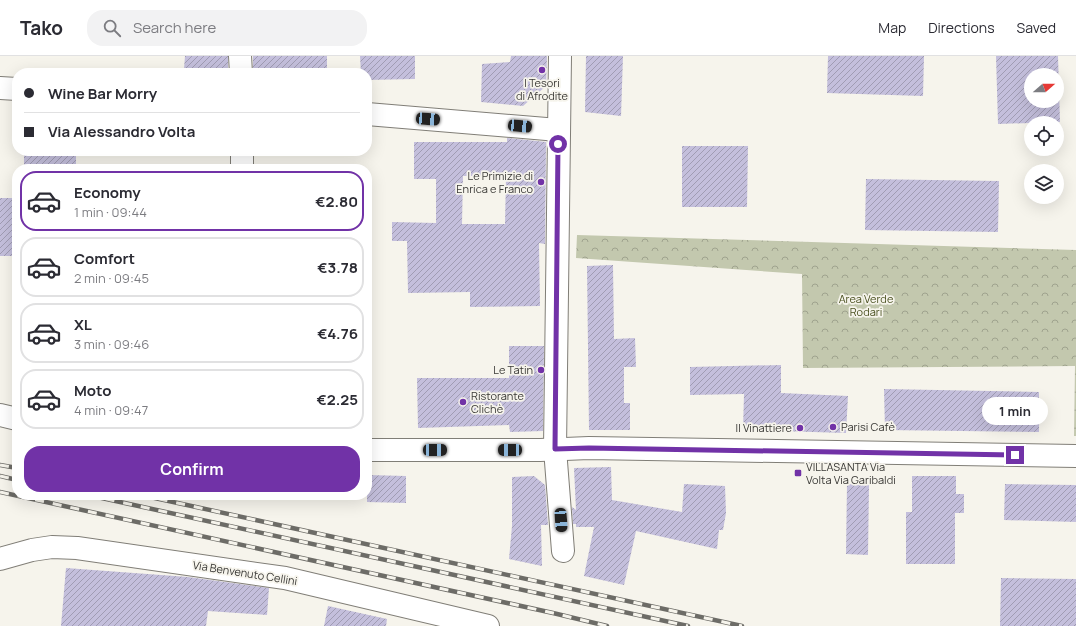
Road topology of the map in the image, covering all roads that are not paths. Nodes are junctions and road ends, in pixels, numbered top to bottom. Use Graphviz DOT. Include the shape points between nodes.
graph roads {
  1 [pos="240,56"];
  2 [pos="560,56"];
  3 [pos="241,68"];
  4 [pos="0,88"];
  5 [pos="12,89"];
  6 [pos="372,114"];
  7 [pos="558,130"];
  8 [pos="0,415"];
  9 [pos="12,418"];
  10 [pos="555,449"];
  11 [pos="372,450"];
  12 [pos="1076,456"];
  13 [pos="563,552"];
  14 [pos="0,559"];
  15 [pos="488,626"];
  1 -- 3 [label="street"];
  2 -- 7 [label="street"];
  4 -- 5 [label="street"];
  6 -- 7 [label="street"];
  7 -- 10 [label="street"];
  8 -- 9 [label="street"];
  10 -- 11 [label="street"];
  10 -- 12 [label="street"];
  10 -- 13 [label="street"];
  14 -- 15 [label="street, Via Benvenuto Cellini" via="45,548 77,548 285,578"];
}
